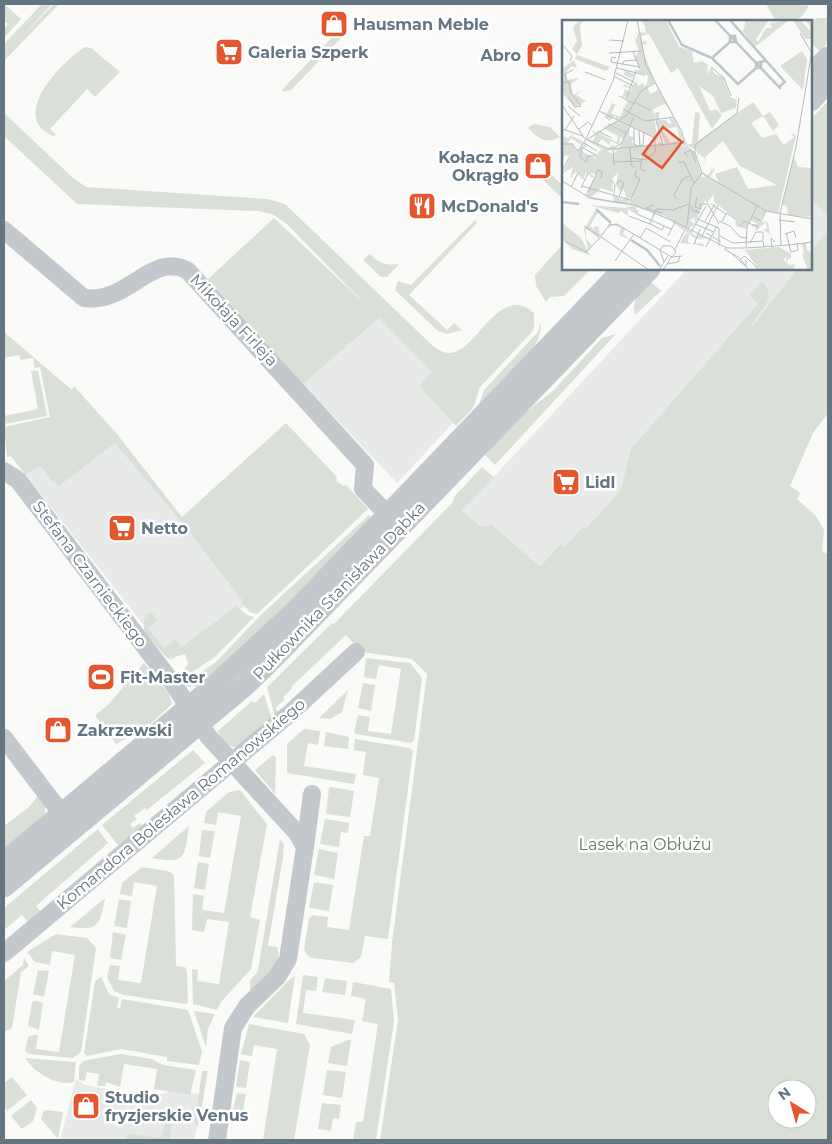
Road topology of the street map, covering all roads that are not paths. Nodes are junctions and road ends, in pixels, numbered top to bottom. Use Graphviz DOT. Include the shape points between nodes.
graph roads {
  1 [pos="828,57"];
  2 [pos="812,73"];
  3 [pos="828,82"];
  4 [pos="812,100"];
  5 [pos="4,230"];
  6 [pos="622,270"];
  7 [pos="649,270"];
  8 [pos="4,471"];
  9 [pos="388,515"];
  10 [pos="356,652"];
  11 [pos="195,715"];
  12 [pos="4,738"];
  13 [pos="231,764"];
  14 [pos="312,794"];
  15 [pos="62,814"];
  16 [pos="304,847"];
  17 [pos="4,862"];
  18 [pos="4,887"];
  19 [pos="4,953"];
  20 [pos="217,1140"];
  1 -- 2 [label="street"];
  3 -- 4 [label="street"];
  5 -- 9 [label="street, Mikołaja Firleja" via="84,298 107,298 162,266 181,267 188,271 365,464 363,489"];
  6 -- 9 [label="street, Pułkownika Stanisława Dąbka"];
  7 -- 11 [label="street, Pułkownika Stanisława Dąbka" via="275,657"];
  8 -- 11 [label="street, Stefana Czarnieckiego" via="18,480"];
  9 -- 11 [label="street, Pułkownika Stanisława Dąbka"];
  10 -- 13 [label="street, Komandora Bolesława Romanowskiego"];
  11 -- 13 [label="street, Stefana Czarnieckiego"];
  11 -- 15 [label="street, Pułkownika Stanisława Dąbka"];
  11 -- 18 [label="street, Pułkownika Stanisława Dąbka"];
  12 -- 15 [label="street"];
  13 -- 16 [label="street, Stefana Czarnieckiego" via="297,833"];
  13 -- 19 [label="street, Komandora Bolesława Romanowskiego"];
  14 -- 16 [label="street"];
  15 -- 17 [label="street, Pułkownika Stanisława Dąbka"];
  16 -- 20 [label="street" via="288,959 277,977 247,1006 233,1028"];
}
